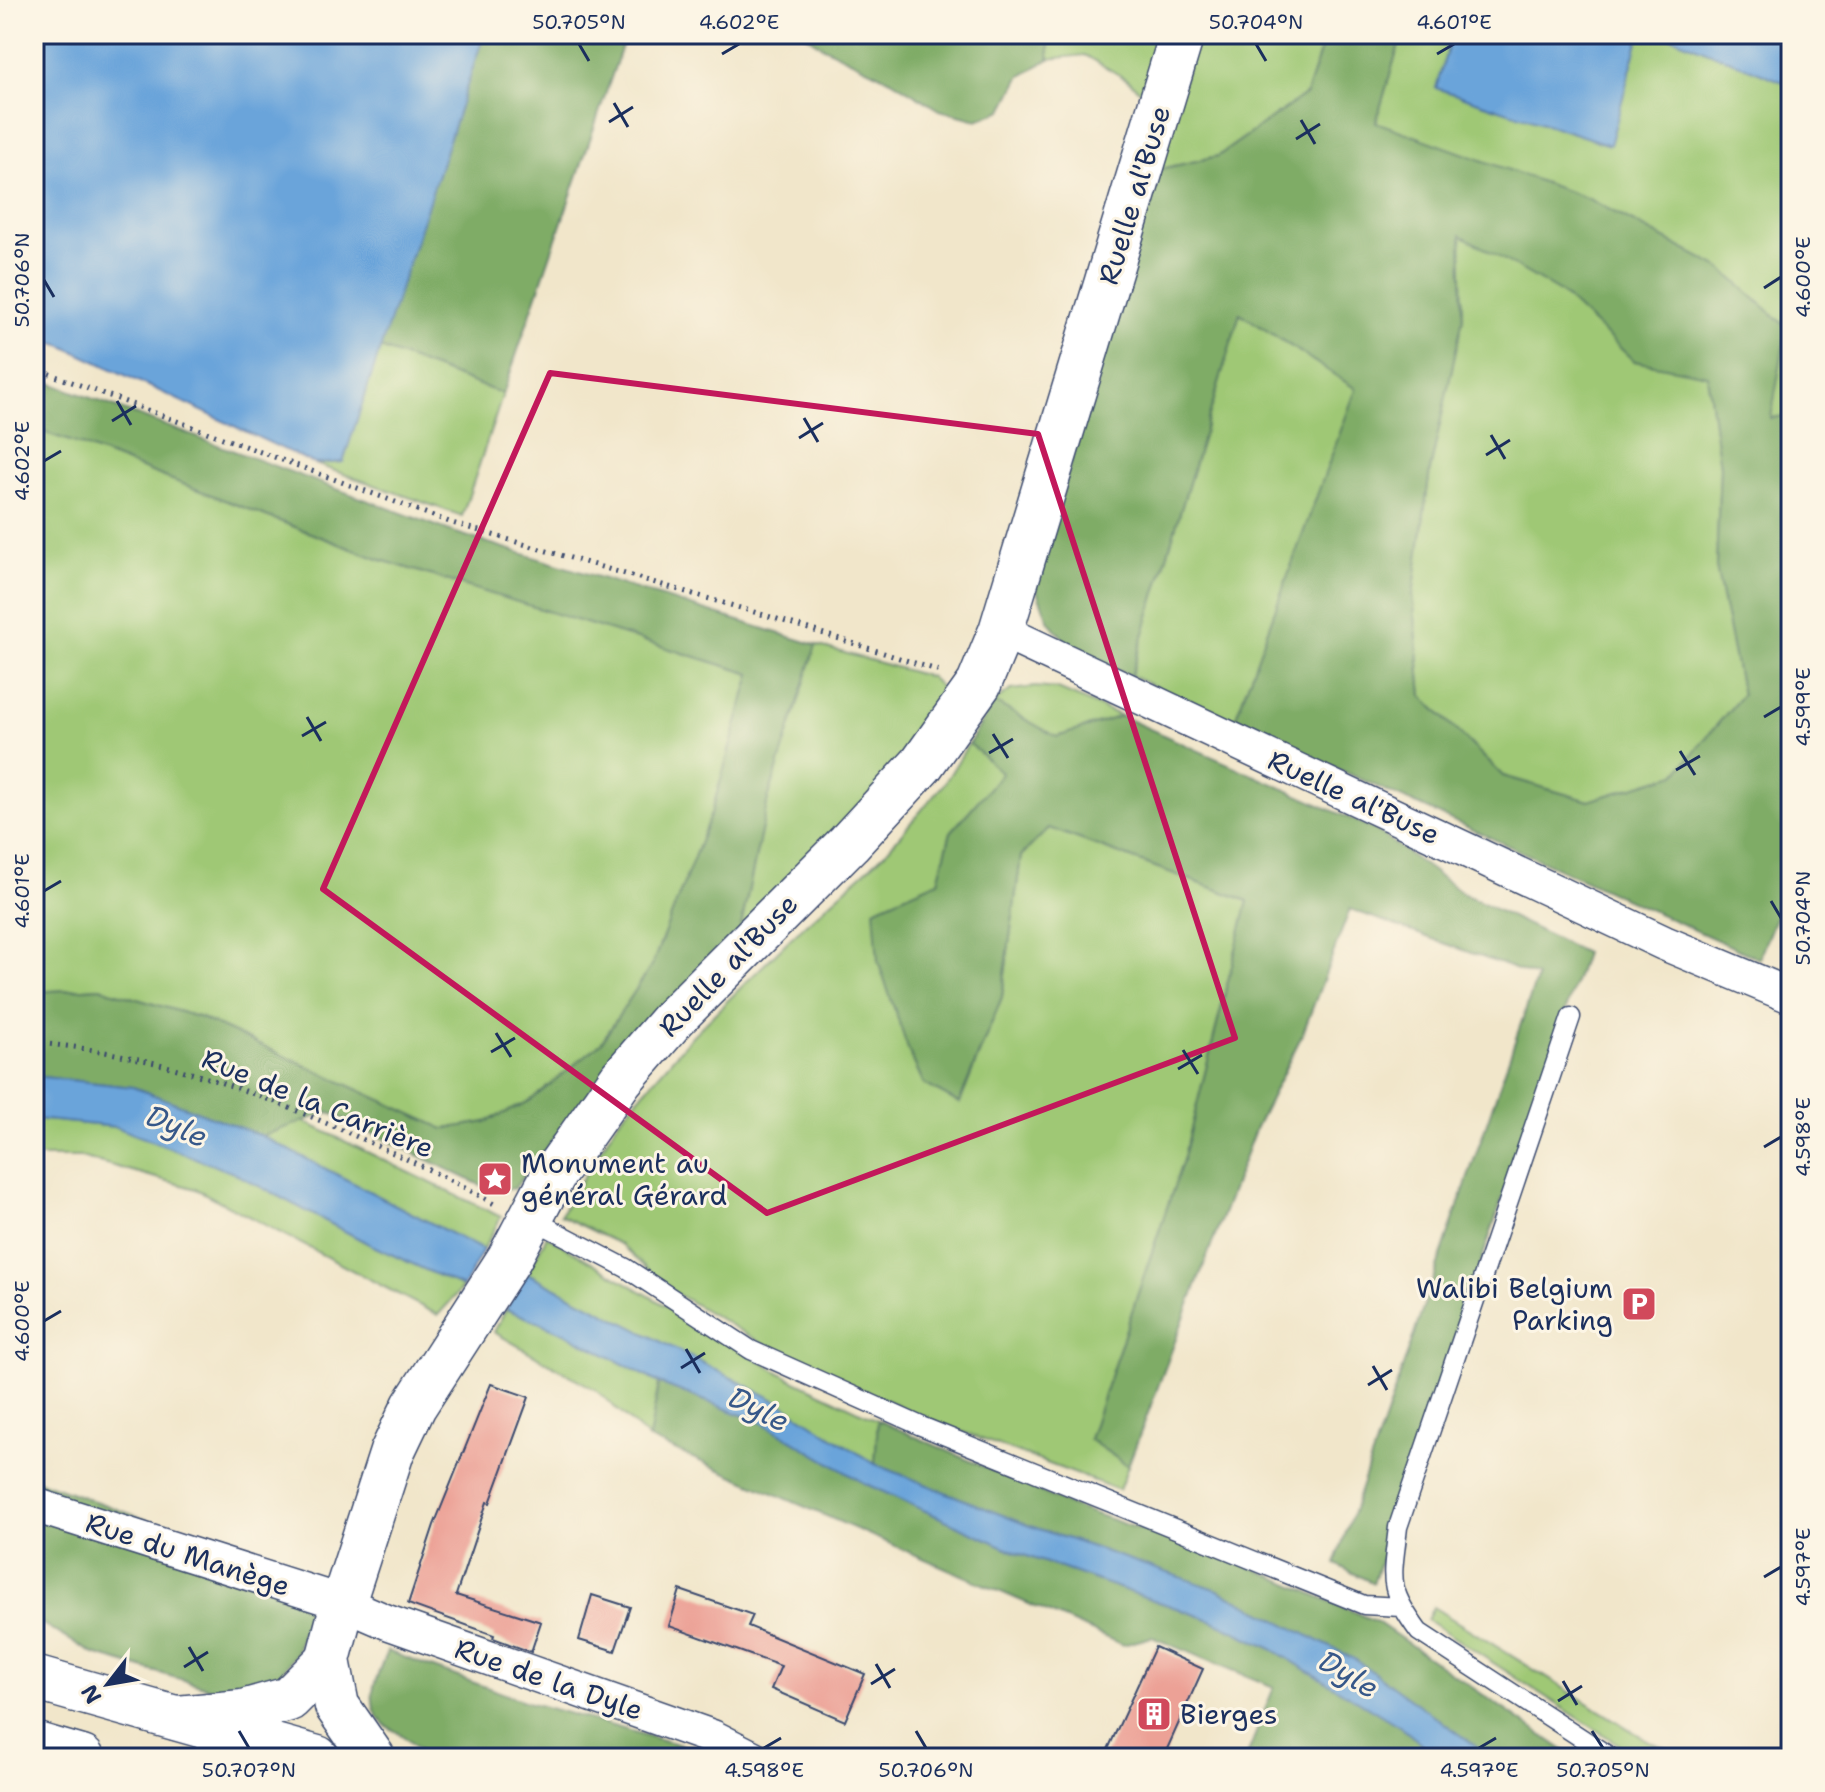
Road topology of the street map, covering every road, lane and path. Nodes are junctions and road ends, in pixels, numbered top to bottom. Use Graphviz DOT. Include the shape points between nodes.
graph roads {
  1 [pos="1182,34"];
  2 [pos="34,368"];
  3 [pos="1001,631"];
  4 [pos="979,684"];
  5 [pos="1791,996"];
  6 [pos="1571,1017"];
  7 [pos="34,1043"];
  8 [pos="530,1218"];
  9 [pos="34,1505"];
  10 [pos="343,1603"];
  11 [pos="1401,1607"];
  12 [pos="328,1660"];
  13 [pos="34,1678"];
  14 [pos="175,1718"];
  15 [pos="34,1744"];
  16 [pos="82,1758"];
  17 [pos="317,1758"];
  18 [pos="373,1758"];
  19 [pos="753,1758"];
  20 [pos="1612,1758"];
  1 -- 3 [label="main road, Ruelle al'Buse"];
  2 -- 4 [label="path" via="452,523"];
  3 -- 4 [label="main road, Ruelle al'Buse"];
  3 -- 5 [label="street, Ruelle al'Buse" via="1664,943"];
  4 -- 8 [label="main road, Ruelle al'Buse" via="922,764 621,1079 585,1126"];
  6 -- 11 [label="lane" via="1398,1527 1391,1581"];
  7 -- 8 [label="path, Rue de la Carrière" via="141,1059 291,1108 446,1177 513,1215"];
  8 -- 10 [label="main road, Ruelle al'Buse" via="414,1406 392,1452"];
  8 -- 11 [label="lane" via="626,1268 751,1350 1364,1605"];
  9 -- 10 [label="street, Rue du Manège"];
  10 -- 12 [label="main road, Ruelle al'Buse"];
  10 -- 19 [label="street, Rue de la Dyle" via="712,1737"];
  11 -- 20 [label="lane" via="1419,1632"];
  12 -- 14 [label="main road" via="289,1699 243,1712"];
  12 -- 18 [label="main road" via="337,1706"];
  13 -- 14 [label="main road"];
  14 -- 17 [label="main road"];
  15 -- 16 [label="main road"];
}
